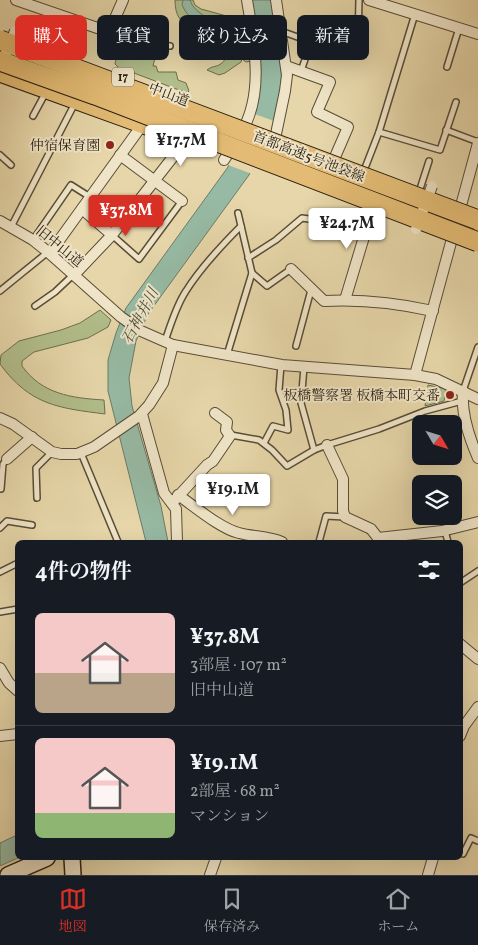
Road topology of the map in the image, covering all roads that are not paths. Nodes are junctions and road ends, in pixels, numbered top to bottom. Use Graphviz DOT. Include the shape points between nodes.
graph roads {
  1 [pos="16,0"];
  2 [pos="123,0"];
  3 [pos="247,0"];
  4 [pos="276,0"];
  5 [pos="359,0"];
  6 [pos="369,0"];
  7 [pos="415,14"];
  8 [pos="116,15"];
  9 [pos="278,15"];
  10 [pos="359,15"];
  11 [pos="97,28"];
  12 [pos="459,28"];
  13 [pos="287,32"];
  14 [pos="5,34"];
  15 [pos="478,34"];
  16 [pos="0,49"];
  17 [pos="0,53"];
  18 [pos="285,60"];
  19 [pos="0,61"];
  20 [pos="286,66"];
  21 [pos="447,67"];
  22 [pos="0,70"];
  23 [pos="300,72"];
  24 [pos="49,90"];
  25 [pos="78,101"];
  26 [pos="456,102"];
  27 [pos="34,116"];
  28 [pos="141,123"];
  29 [pos="246,124"];
  30 [pos="446,130"];
  31 [pos="379,132"];
  32 [pos="275,134"];
  33 [pos="187,139"];
  34 [pos="478,142"];
  35 [pos="0,155"];
  36 [pos="120,155"];
  37 [pos="228,156"];
  38 [pos="335,157"];
  39 [pos="429,161"];
  40 [pos="11,165"];
  41 [pos="366,168"];
  42 [pos="156,180"];
  43 [pos="426,187"];
  44 [pos="90,198"];
  45 [pos="182,201"];
  46 [pos="470,207"];
  47 [pos="82,209"];
  48 [pos="238,213"];
  49 [pos="371,215"];
  50 [pos="478,220"];
  51 [pos="0,221"];
  52 [pos="241,226"];
  53 [pos="11,227"];
  54 [pos="416,230"];
  55 [pos="478,231"];
  56 [pos="112,235"];
  57 [pos="453,237"];
  58 [pos="33,240"];
  59 [pos="478,244"];
  60 [pos="49,252"];
  61 [pos="248,258"];
  62 [pos="291,269"];
  63 [pos="252,273"];
  64 [pos="74,275"];
  65 [pos="311,290"];
  66 [pos="0,291"];
  67 [pos="345,300"];
  68 [pos="35,306"];
  69 [pos="433,311"];
  70 [pos="169,343"];
  71 [pos="296,346"];
  72 [pos="478,347"];
  73 [pos="226,354"];
  74 [pos="282,365"];
  75 [pos="304,366"];
  76 [pos="415,375"];
  77 [pos="462,396"];
  78 [pos="478,399"];
  79 [pos="215,413"];
  80 [pos="140,415"];
  81 [pos="0,418"];
  82 [pos="230,436"];
  83 [pos="32,437"];
  84 [pos="264,444"];
  85 [pos="327,444"];
  86 [pos="314,450"];
  87 [pos="52,452"];
  88 [pos="80,452"];
  89 [pos="478,458"];
  90 [pos="7,459"];
  91 [pos="1,489"];
  92 [pos="8,490"];
  93 [pos="37,498"];
  94 [pos="175,499"];
  95 [pos="345,517"];
  96 [pos="478,522"];
  97 [pos="32,525"];
  98 [pos="0,528"];
  99 [pos="444,531"];
  100 [pos="413,538"];
  101 [pos="117,540"];
  102 [pos="177,540"];
  103 [pos="277,540"];
  104 [pos="320,540"];
  105 [pos="377,540"];
  106 [pos="447,540"];
  107 [pos="15,564"];
  108 [pos="478,571"];
  109 [pos="0,572"];
  110 [pos="463,581"];
  111 [pos="15,610"];
  112 [pos="0,612"];
  113 [pos="463,646"];
  114 [pos="478,659"];
  115 [pos="0,668"];
  116 [pos="15,689"];
  117 [pos="478,707"];
  118 [pos="463,728"];
  119 [pos="15,734"];
  120 [pos="0,736"];
  121 [pos="478,841"];
  122 [pos="463,854"];
  123 [pos="42,860"];
  124 [pos="72,860"];
  125 [pos="215,860"];
  126 [pos="432,860"];
  127 [pos="8,875"];
  128 [pos="73,875"];
  129 [pos="210,875"];
  130 [pos="428,875"];
  1 -- 11 [label="street"];
  2 -- 8 [label="street"];
  3 -- 29 [label="street" via="256,72"];
  4 -- 9 [label="street"];
  5 -- 10 [label="lane"];
  6 -- 7 [label="street"];
  7 -- 12 [label="street"];
  7 -- 31 [label="lane"];
  12 -- 15 [label="street"];
  12 -- 21 [label="lane"];
  13 -- 23 [label="lane" via="311,42"];
  14 -- 22 [label="street, bridge"];
  14 -- 29 [label="highway, 中山道 / 17"];
  14 -- 50 [label="highway, 首都高速5号池袋線, bridge"];
  16 -- 46 [label="highway, bridge" via="429,208"];
  17 -- 55 [label="highway, bridge" via="262,143 388,198"];
  18 -- 20 [label="street"];
  19 -- 59 [label="highway, 首都高速5号池袋線, bridge"];
  20 -- 23 [label="street"];
  20 -- 32 [label="street" via="285,91"];
  22 -- 24 [label="highway"];
  23 -- 38 [label="street" via="330,82 318,112 348,127"];
  24 -- 25 [label="highway"];
  24 -- 27 [label="lane"];
  25 -- 28 [label="highway"];
  25 -- 53 [label="lane" via="72,105"];
  26 -- 30 [label="lane"];
  28 -- 33 [label="highway"];
  28 -- 36 [label="street"];
  29 -- 32 [label="highway, 中山道 / 17"];
  29 -- 37 [label="street"];
  30 -- 31 [label="lane" via="440,150"];
  30 -- 34 [label="lane"];
  31 -- 41 [label="lane"];
  32 -- 38 [label="highway, 中山道 / 17"];
  33 -- 37 [label="highway"];
  33 -- 42 [label="street"];
  34 -- 46 [label="street"];
  35 -- 40 [label="lane"];
  36 -- 42 [label="street"];
  36 -- 44 [label="street"];
  37 -- 49 [label="highway" via="259,165"];
  38 -- 41 [label="highway, 中山道 / 17"];
  39 -- 43 [label="lane"];
  41 -- 43 [label="highway, 中山道 / 17"];
  42 -- 45 [label="street"];
  42 -- 56 [label="street"];
  43 -- 46 [label="highway, 中山道 / 17"];
  43 -- 54 [label="street, bridge"];
  44 -- 47 [label="street"];
  44 -- 58 [label="lane" via="71,185"];
  45 -- 56 [label="lane" via="139,258"];
  46 -- 57 [label="street"];
  47 -- 56 [label="street"];
  47 -- 60 [label="street"];
  48 -- 52 [label="lane"];
  49 -- 57 [label="highway"];
  49 -- 61 [label="lane" via="355,226 302,218"];
  49 -- 67 [label="street"];
  51 -- 53 [label="street, 旧中山道"];
  52 -- 61 [label="lane"];
  52 -- 70 [label="lane" via="215,252 186,291 177,310"];
  53 -- 58 [label="street, 旧中山道"];
  56 -- 64 [label="street"];
  57 -- 59 [label="highway"];
  57 -- 69 [label="street"];
  58 -- 60 [label="street, 旧中山道"];
  60 -- 64 [label="street, 旧中山道"];
  60 -- 66 [label="lane"];
  61 -- 63 [label="lane"];
  62 -- 63 [label="lane" via="267,286"];
  62 -- 65 [label="street"];
  63 -- 73 [label="lane"];
  64 -- 68 [label="lane"];
  64 -- 70 [label="street, 旧中山道" via="121,317 141,331"];
  65 -- 67 [label="street" via="324,301"];
  65 -- 71 [label="lane"];
  67 -- 69 [label="street" via="402,304"];
  69 -- 76 [label="street"];
  70 -- 73 [label="street, 旧中山道"];
  70 -- 80 [label="street" via="162,383"];
  72 -- 77 [label="lane"];
  73 -- 74 [label="street, 旧中山道"];
  74 -- 75 [label="street, 旧中山道"];
  74 -- 84 [label="lane" via="279,390 288,430 273,426"];
  75 -- 76 [label="street, 旧中山道"];
  75 -- 86 [label="lane" via="301,403"];
  76 -- 77 [label="street, 旧中山道" via="436,379"];
  77 -- 78 [label="street, 旧中山道"];
  77 -- 85 [label="lane" via="380,429"];
  77 -- 89 [label="street" via="470,438"];
  79 -- 82 [label="street" via="227,422 226,430"];
  80 -- 88 [label="street"];
  80 -- 94 [label="street" via="164,493"];
  81 -- 83 [label="street"];
  82 -- 84 [label="lane" via="259,440"];
  82 -- 94 [label="street" via="213,462"];
  83 -- 87 [label="street"];
  83 -- 90 [label="street"];
  84 -- 86 [label="lane" via="287,466"];
  85 -- 86 [label="lane"];
  85 -- 95 [label="street" via="343,479"];
  87 -- 88 [label="street"];
  87 -- 93 [label="lane" via="36,468"];
  88 -- 101 [label="lane"];
  90 -- 91 [label="lane" via="3,464"];
  91 -- 92 [label="lane"];
  94 -- 102 [label="street"];
  94 -- 103 [label="street" via="238,533"];
  95 -- 104 [label="lane" via="326,516"];
  95 -- 105 [label="street" via="371,529"];
  96 -- 99 [label="street"];
  97 -- 98 [label="lane" via="7,521"];
  99 -- 100 [label="street"];
  99 -- 106 [label="lane"];
  100 -- 105 [label="street"];
  107 -- 109 [label="lane"];
  108 -- 110 [label="lane"];
  111 -- 112 [label="lane"];
  113 -- 114 [label="street"];
  115 -- 116 [label="street"];
  117 -- 118 [label="street"];
  119 -- 120 [label="street"];
  121 -- 122 [label="lane" via="472,838"];
  123 -- 127 [label="street"];
  124 -- 128 [label="street"];
  125 -- 129 [label="street"];
  126 -- 130 [label="street"];
}
